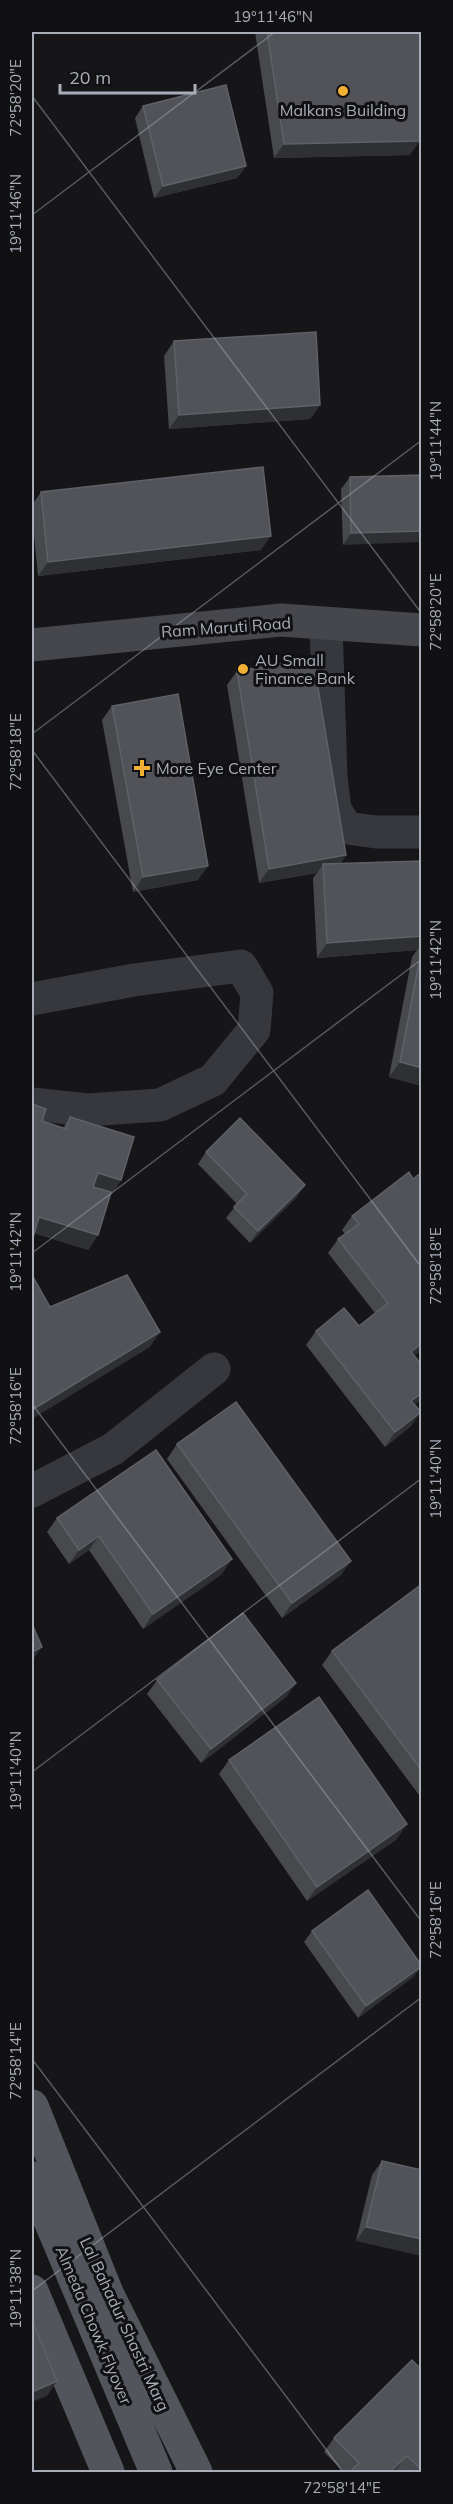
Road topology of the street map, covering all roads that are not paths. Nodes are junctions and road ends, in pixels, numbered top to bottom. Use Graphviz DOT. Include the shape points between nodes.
graph roads {
  1 [pos="326,624"];
  2 [pos="422,630"];
  3 [pos="32,645"];
  4 [pos="422,831"];
  5 [pos="32,999"];
  6 [pos="32,1104"];
  7 [pos="214,1369"];
  8 [pos="32,1491"];
  9 [pos="32,2106"];
  10 [pos="32,2178"];
  11 [pos="32,2291"];
  12 [pos="108,2472"];
  13 [pos="156,2472"];
  14 [pos="196,2472"];
  1 -- 2 [label="street, Ram Maruti Road"];
  1 -- 3 [label="street, Ram Maruti Road" via="281,620"];
  1 -- 4 [label="street" via="335,810 347,828"];
  5 -- 6 [label="street" via="241,966 257,993 254,1030 213,1080 160,1106 87,1110"];
  7 -- 8 [label="street" via="113,1449"];
  9 -- 14 [label="main road, Lal Bahadur Shastri Marg" via="107,2293"];
  10 -- 13 [label="main road, Almeda Chowk Flyover"];
  11 -- 12 [label="main road"];
}
